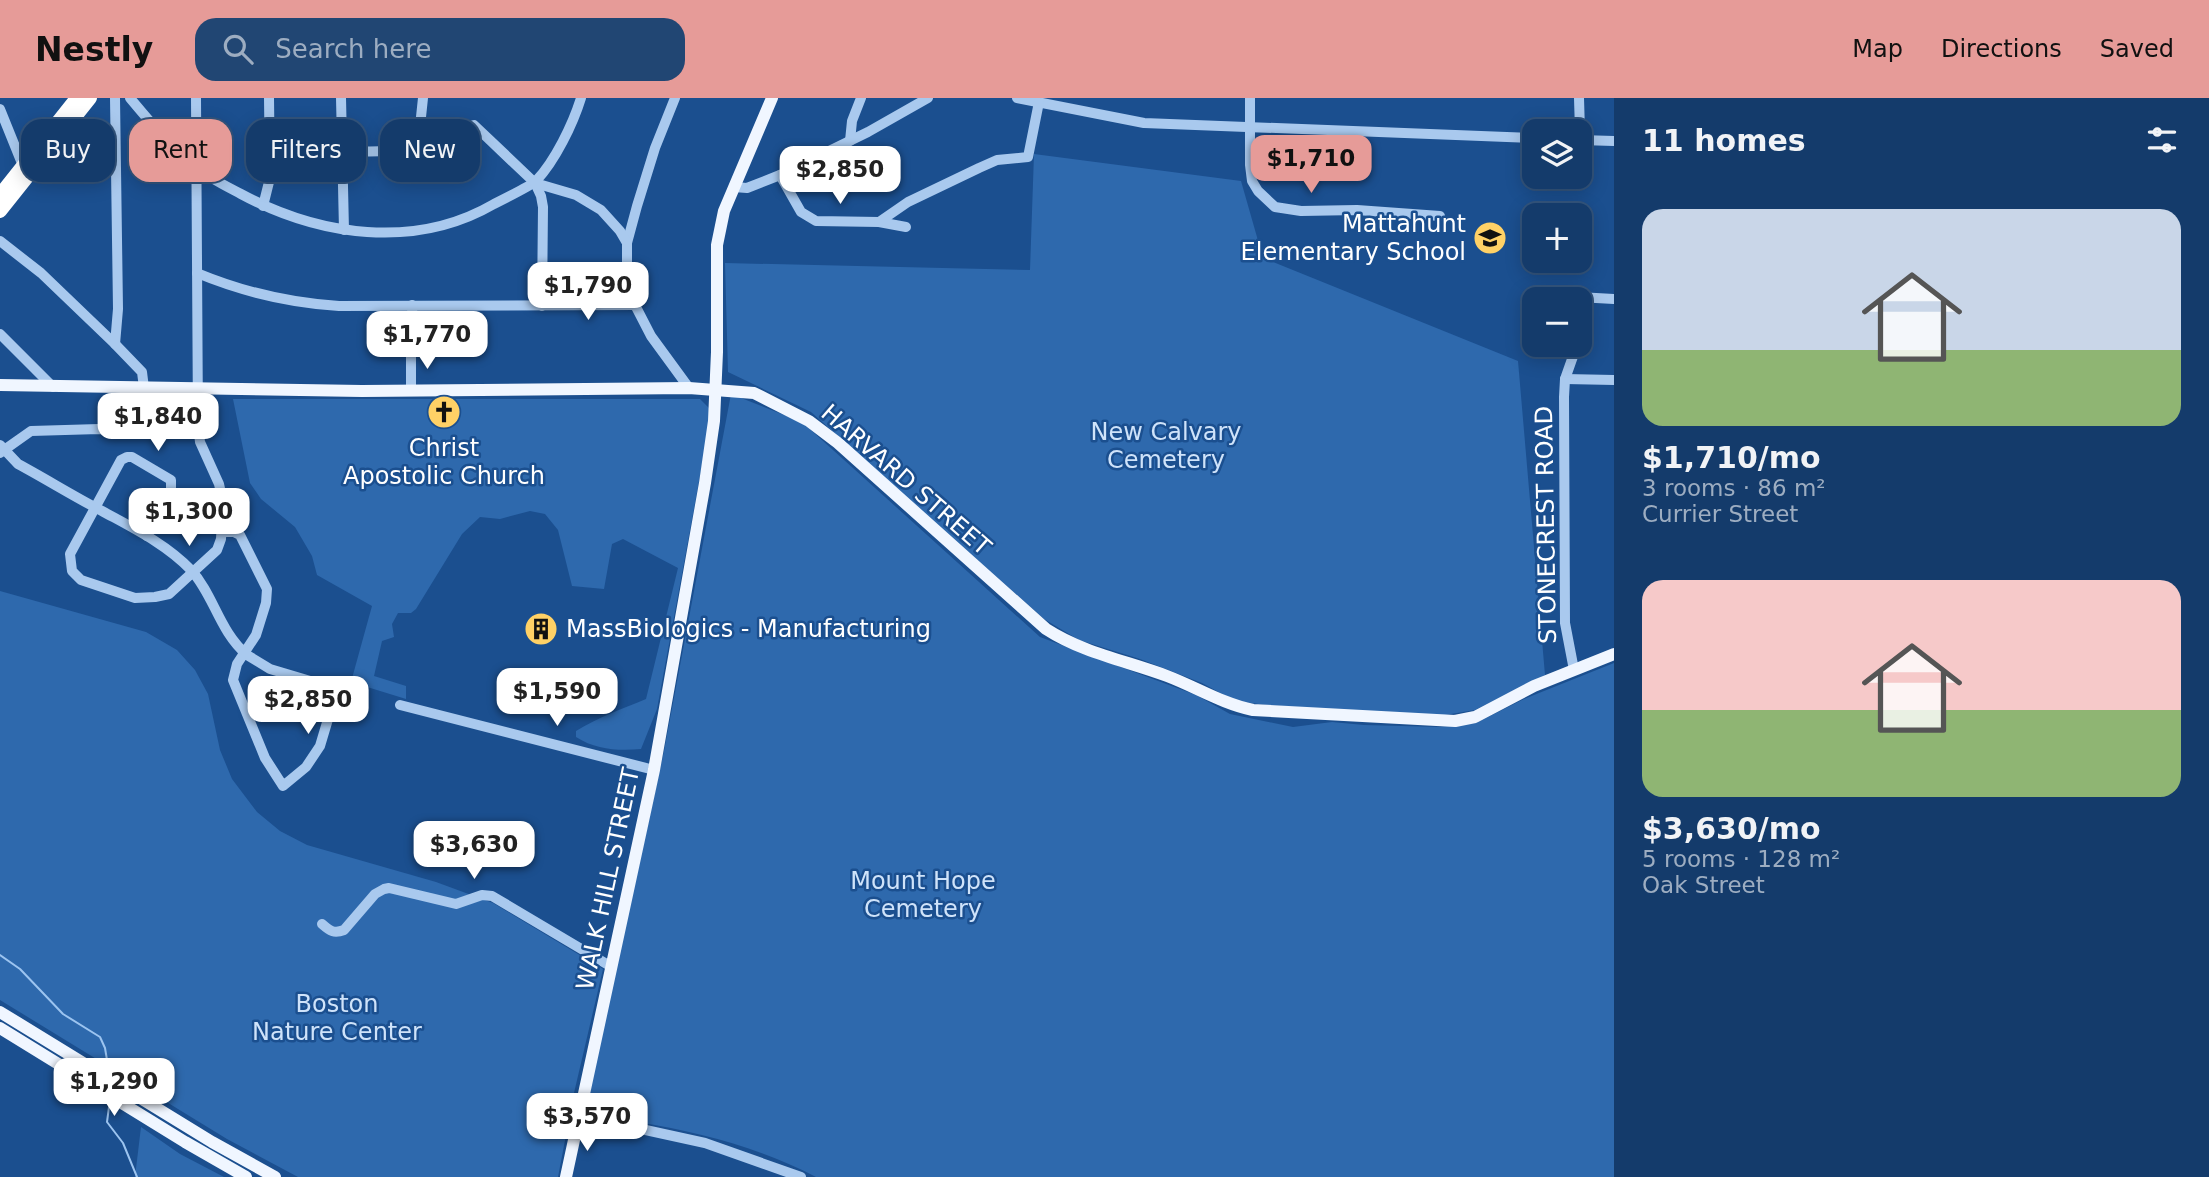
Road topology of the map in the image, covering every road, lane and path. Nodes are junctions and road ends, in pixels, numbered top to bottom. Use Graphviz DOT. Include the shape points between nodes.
graph roads {
  1 [pos="90,98"];
  2 [pos="115,98"];
  3 [pos="130,98"];
  4 [pos="196,98"];
  5 [pos="268,98"];
  6 [pos="341,98"];
  7 [pos="423,98"];
  8 [pos="581,98"];
  9 [pos="675,98"];
  10 [pos="772,98"];
  11 [pos="861,98"];
  12 [pos="928,98"];
  13 [pos="1017,98"];
  14 [pos="1250,98"];
  15 [pos="1579,98"];
  16 [pos="1039,102"];
  17 [pos="74,103"];
  18 [pos="0,109"];
  19 [pos="63,119"];
  20 [pos="150,119"];
  21 [pos="196,119"];
  22 [pos="341,119"];
  23 [pos="421,119"];
  24 [pos="1580,119"];
  25 [pos="1250,126"];
  26 [pos="480,131"];
  27 [pos="1522,137"];
  28 [pos="1592,140"];
  29 [pos="849,141"];
  30 [pos="1614,141"];
  31 [pos="21,156"];
  32 [pos="780,175"];
  33 [pos="21,176"];
  34 [pos="21,179"];
  35 [pos="197,182"];
  36 [pos="221,182"];
  37 [pos="342,182"];
  38 [pos="535,183"];
  39 [pos="734,187"];
  40 [pos="0,195"];
  41 [pos="263,206"];
  42 [pos="0,211"];
  43 [pos="1440,216"];
  44 [pos="879,222"];
  45 [pos="906,227"];
  46 [pos="344,230"];
  47 [pos="0,241"];
  48 [pos="627,243"];
  49 [pos="197,273"];
  50 [pos="1592,298"];
  51 [pos="1614,299"];
  52 [pos="412,305"];
  53 [pos="635,305"];
  54 [pos="542,306"];
  55 [pos="413,333"];
  56 [pos="0,334"];
  57 [pos="115,344"];
  58 [pos="411,351"];
  59 [pos="1573,357"];
  60 [pos="1565,379"];
  61 [pos="1614,380"];
  62 [pos="0,385"];
  63 [pos="53,387"];
  64 [pos="144,388"];
  65 [pos="198,388"];
  66 [pos="689,388"];
  67 [pos="411,391"];
  68 [pos="714,391"];
  69 [pos="199,432"];
  70 [pos="1,450"];
  71 [pos="96,508"];
  72 [pos="222,532"];
  73 [pos="147,536"];
  74 [pos="193,572"];
  75 [pos="244,653"];
  76 [pos="1614,654"];
  77 [pos="1574,670"];
  78 [pos="400,705"];
  79 [pos="654,770"];
  80 [pos="322,924"];
  81 [pos="610,966"];
  82 [pos="0,1012"];
  83 [pos="0,1028"];
  84 [pos="577,1122"];
  85 [pos="246,1177"];
  86 [pos="275,1177"];
  87 [pos="565,1177"];
  88 [pos="801,1177"];
  1 -- 17 [label="highway"];
  2 -- 57 [label="street"];
  3 -- 20 [label="street"];
  4 -- 21 [label="street"];
  5 -- 41 [label="street" via="270,178"];
  6 -- 22 [label="street"];
  7 -- 23 [label="street"];
  8 -- 38 [label="street" via="568,134"];
  9 -- 48 [label="street"];
  10 -- 39 [label="main road, WALK HILL STREET"];
  11 -- 29 [label="street"];
  12 -- 29 [label="street"];
  13 -- 16 [label="street"];
  14 -- 25 [label="street"];
  15 -- 24 [label="street"];
  16 -- 25 [label="street" via="1144,123"];
  16 -- 44 [label="street" via="1028,157 997,160 908,202"];
  17 -- 19 [label="highway"];
  18 -- 31 [label="street"];
  25 -- 27 [label="street"];
  25 -- 43 [label="street" via="1252,181 1275,207"];
  26 -- 38 [label="street"];
  28 -- 30 [label="street"];
  29 -- 32 [label="street"];
  32 -- 39 [label="street" via="747,188"];
  32 -- 44 [label="street" via="801,212 816,221"];
  33 -- 40 [label="highway"];
  34 -- 42 [label="highway"];
  35 -- 49 [label="street"];
  36 -- 41 [label="street"];
  37 -- 46 [label="street"];
  38 -- 46 [label="street" via="475,215 447,224 411,232"];
  38 -- 48 [label="street" via="589,202"];
  38 -- 54 [label="street" via="543,207"];
  39 -- 68 [label="main road, WALK HILL STREET" via="717,245"];
  41 -- 46 [label="street"];
  44 -- 45 [label="street"];
  47 -- 57 [label="street" via="41,273"];
  48 -- 53 [label="street"];
  49 -- 52 [label="street" via="222,284 304,304"];
  49 -- 65 [label="street"];
  50 -- 51 [label="street"];
  52 -- 54 [label="street"];
  52 -- 55 [label="street"];
  53 -- 54 [label="street"];
  53 -- 66 [label="street"];
  56 -- 63 [label="street"];
  57 -- 64 [label="street" via="142,372"];
  58 -- 67 [label="street"];
  59 -- 60 [label="street, STONECREST ROAD"];
  60 -- 61 [label="street"];
  60 -- 77 [label="street, STONECREST ROAD" via="1565,623"];
  62 -- 63 [label="main road, HARVARD STREET"];
  63 -- 64 [label="main road, HARVARD STREET"];
  64 -- 65 [label="main road, HARVARD STREET"];
  65 -- 67 [label="main road, HARVARD STREET"];
  65 -- 69 [label="street"];
  66 -- 67 [label="main road, HARVARD STREET"];
  66 -- 68 [label="main road, HARVARD STREET"];
  68 -- 77 [label="main road, HARVARD STREET" via="754,393 809,421 1062,640 1167,676 1239,707 1455,721 1475,717"];
  68 -- 79 [label="main road, WALK HILL STREET" via="705,483"];
  69 -- 70 [label="street" via="31,430"];
  69 -- 72 [label="street" via="221,493"];
  70 -- 71 [label="street"];
  71 -- 73 [label="street"];
  71 -- 73 [label="street" via="121,460 127,457 167,476 171,491"];
  71 -- 74 [label="street" via="70,554 72,571 80,580 135,598 155,597 169,594"];
  72 -- 74 [label="street" via="217,551"];
  72 -- 75 [label="street" via="240,535 267,589 256,635"];
  73 -- 74 [label="street"];
  74 -- 75 [label="street" via="221,624"];
  75 -- 75 [label="street" via="233,680 265,758 283,786 306,767 320,746 337,689 270,669"];
  76 -- 77 [label="main road, HARVARD STREET"];
  78 -- 79 [label="street"];
  79 -- 81 [label="main road, WALK HILL STREET"];
  80 -- 81 [label="street" via="329,931 344,930 375,894 389,888 456,904 492,896"];
  81 -- 84 [label="main road, WALK HILL STREET"];
  82 -- 86 [label="main road"];
  83 -- 85 [label="main road"];
  84 -- 87 [label="main road, WALK HILL STREET"];
  84 -- 88 [label="street" via="705,1143"];
}
